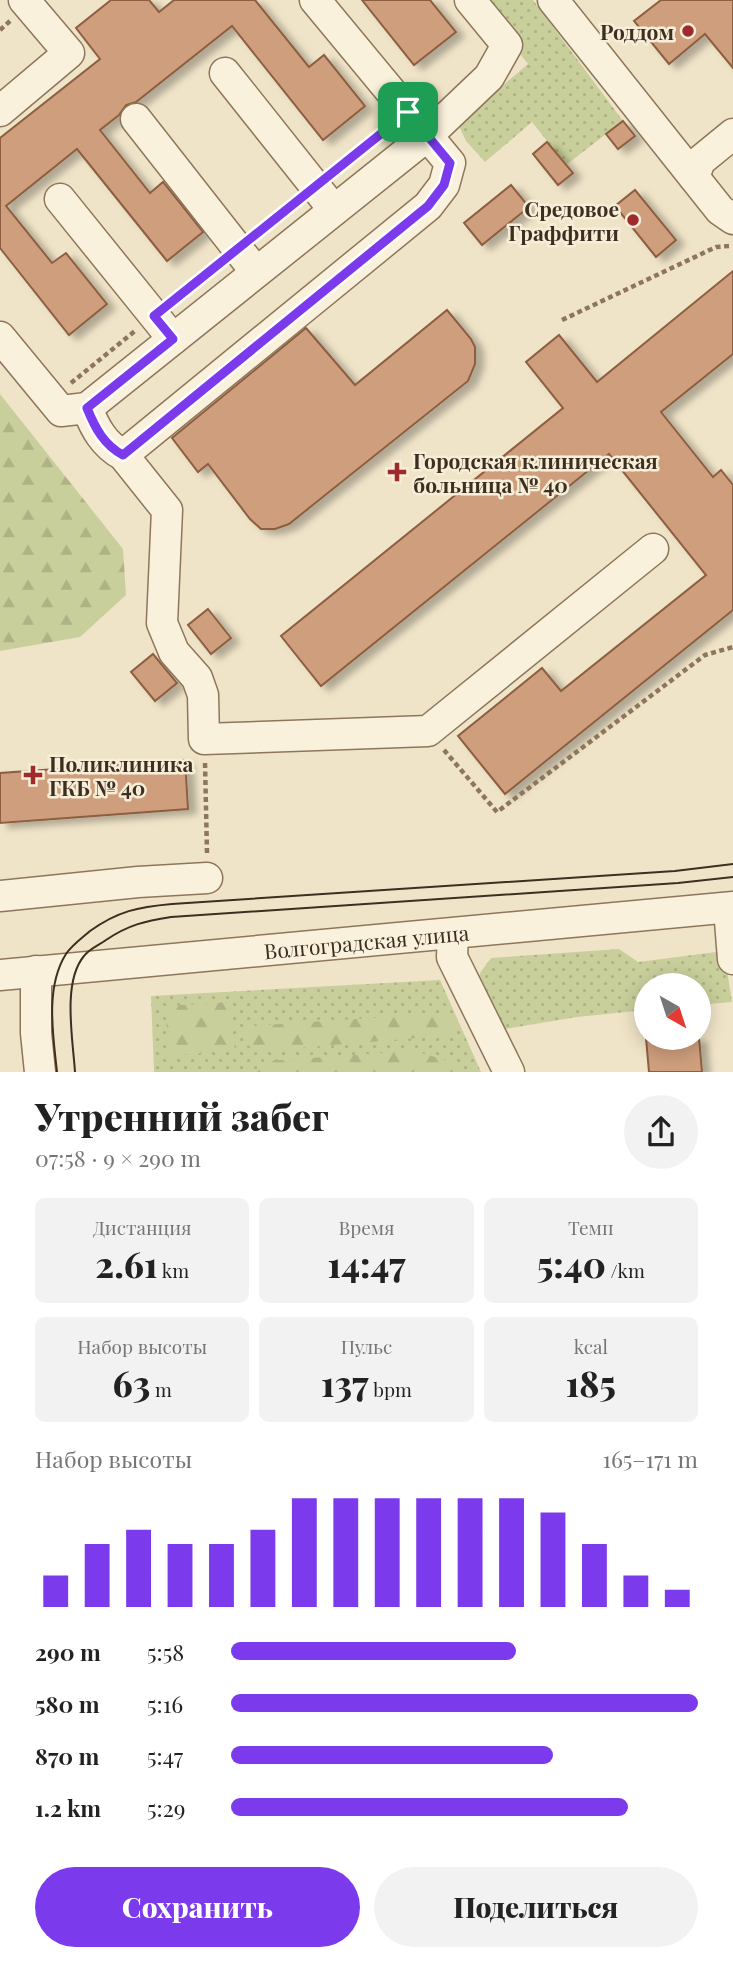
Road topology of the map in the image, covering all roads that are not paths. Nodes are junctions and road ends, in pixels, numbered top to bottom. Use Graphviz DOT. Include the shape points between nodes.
graph roads {
  1 [pos="24,0"];
  2 [pos="316,0"];
  3 [pos="470,0"];
  4 [pos="553,0"];
  5 [pos="225,73"];
  6 [pos="0,111"];
  7 [pos="136,119"];
  8 [pos="733,134"];
  9 [pos="426,136"];
  10 [pos="694,177"];
  11 [pos="60,199"];
  12 [pos="334,210"];
  13 [pos="733,219"];
  14 [pos="256,272"];
  15 [pos="163,327"];
  16 [pos="0,337"];
  17 [pos="87,408"];
  18 [pos="123,455"];
  19 [pos="653,549"];
  20 [pos="207,878"];
  21 [pos="0,896"];
  22 [pos="731,907"];
  23 [pos="453,934"];
  24 [pos="733,959"];
  25 [pos="36,971"];
  26 [pos="0,975"];
  27 [pos="40,1072"];
  28 [pos="509,1072"];
  1 -- 6 [label="street" via="69,53"];
  2 -- 9 [label="street"];
  3 -- 9 [label="street" via="507,46 489,77"];
  4 -- 10 [label="street"];
  5 -- 12 [label="street"];
  7 -- 14 [label="street"];
  8 -- 10 [label="street" via="700,160"];
  9 -- 12 [label="street"];
  9 -- 18 [label="street" via="450,163 444,185 428,206"];
  10 -- 13 [label="street"];
  11 -- 15 [label="street"];
  12 -- 14 [label="street"];
  14 -- 15 [label="street"];
  15 -- 17 [label="street"];
  16 -- 17 [label="street" via="61,411"];
  17 -- 18 [label="street" via="95,429"];
  18 -- 19 [label="street" via="167,510 162,623 174,652 197,678 203,695 204,739 428,730"];
  20 -- 21 [label="street"];
  22 -- 23 [label="street, Волгоградская улица"];
  22 -- 24 [label="street"];
  23 -- 25 [label="street, Волгоградская улица"];
  23 -- 28 [label="street" via="452,957"];
  25 -- 26 [label="street, Волгоградская улица"];
  25 -- 27 [label="street"];
}
